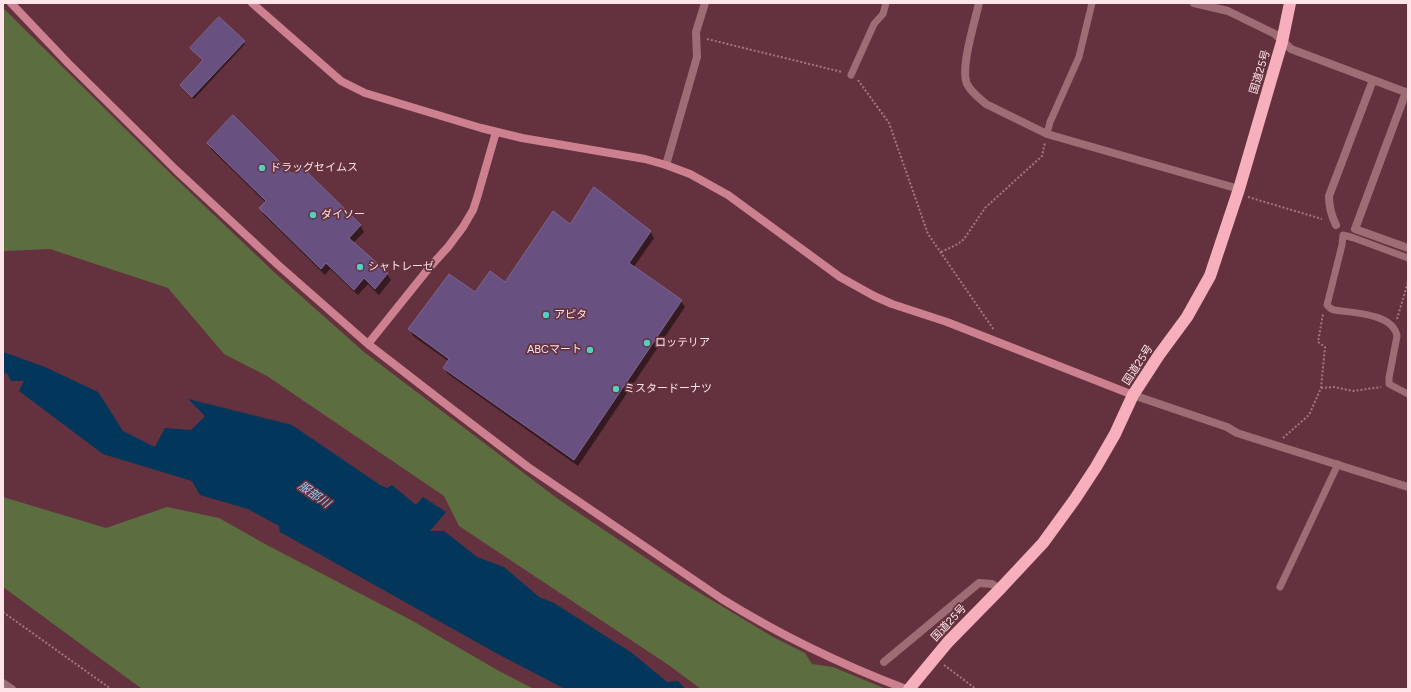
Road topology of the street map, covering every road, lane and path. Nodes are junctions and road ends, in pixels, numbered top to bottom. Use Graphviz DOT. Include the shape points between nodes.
graph roads {
  1 [pos="11,3"];
  2 [pos="252,3"];
  3 [pos="705,3"];
  4 [pos="886,3"];
  5 [pos="979,3"];
  6 [pos="1092,3"];
  7 [pos="1194,3"];
  8 [pos="1290,3"];
  9 [pos="696,32"];
  10 [pos="1282,42"];
  11 [pos="851,75"];
  12 [pos="1373,80"];
  13 [pos="1407,92"];
  14 [pos="496,132"];
  15 [pos="1047,134"];
  16 [pos="666,165"];
  17 [pos="1238,192"];
  18 [pos="1336,225"];
  19 [pos="1408,248"];
  20 [pos="942,252"];
  21 [pos="1408,258"];
  22 [pos="1408,282"];
  23 [pos="1330,308"];
  24 [pos="1393,326"];
  25 [pos="996,341"];
  26 [pos="368,344"];
  27 [pos="1390,384"];
  28 [pos="1321,388"];
  29 [pos="1408,394"];
  30 [pos="1133,395"];
  31 [pos="1275,444"];
  32 [pos="1338,464"];
  33 [pos="1408,485"];
  34 [pos="1280,587"];
  35 [pos="1000,589"];
  36 [pos="3,612"];
  37 [pos="935,658"];
  38 [pos="884,662"];
  39 [pos="3,683"];
  40 [pos="12,689"];
  41 [pos="111,689"];
  42 [pos="906,689"];
  43 [pos="910,689"];
  44 [pos="976,689"];
  1 -- 26 [label="street" via="176,170 276,264"];
  2 -- 14 [label="street" via="353,88"];
  3 -- 9 [label="street"];
  4 -- 11 [label="lane"];
  5 -- 15 [label="street" via="966,60 966,82 970,90 986,104"];
  6 -- 15 [label="lane" via="1079,57"];
  7 -- 10 [label="street" via="1228,11 1275,34"];
  8 -- 10 [label="highway, 国道25号"];
  9 -- 11 [label="path" via="708,40"];
  9 -- 16 [label="street" via="697,57"];
  10 -- 12 [label="street" via="1290,49"];
  10 -- 17 [label="highway, 国道25号"];
  11 -- 20 [label="path" via="856,78 889,123 925,227"];
  12 -- 13 [label="street"];
  12 -- 18 [label="street" via="1329,196 1332,217"];
  13 -- 19 [label="street" via="1355,229"];
  14 -- 16 [label="street" via="628,155"];
  14 -- 26 [label="street" via="478,198 463,227"];
  15 -- 17 [label="street"];
  15 -- 20 [label="path" via="1042,156 985,208 964,239"];
  16 -- 25 [label="street" via="690,174 728,195 821,265 855,286 892,304"];
  17 -- 18 [label="path" via="1328,220"];
  17 -- 30 [label="highway, 国道25号" via="1210,276 1187,317"];
  20 -- 25 [label="path" via="996,334"];
  21 -- 23 [label="lane" via="1343,235 1327,305"];
  22 -- 24 [label="path" via="1396,324"];
  23 -- 24 [label="lane" via="1381,318"];
  23 -- 28 [label="path" via="1325,308 1318,342 1325,347"];
  24 -- 27 [label="lane" via="1397,336"];
  25 -- 30 [label="street"];
  26 -- 42 [label="street" via="528,466 722,599 817,652"];
  27 -- 28 [label="path" via="1353,391 1334,387"];
  27 -- 29 [label="lane"];
  28 -- 31 [label="path" via="1309,415"];
  30 -- 31 [label="street"];
  30 -- 35 [label="highway, 国道25号" via="1115,434 1075,499 1043,542"];
  31 -- 32 [label="street"];
  32 -- 33 [label="street"];
  32 -- 34 [label="lane"];
  35 -- 37 [label="highway, 国道25号"];
  35 -- 38 [label="street" via="992,584 980,583"];
  36 -- 41 [label="path"];
  37 -- 43 [label="highway, 国道25号"];
  37 -- 44 [label="path"];
  39 -- 40 [label="street"];
}
